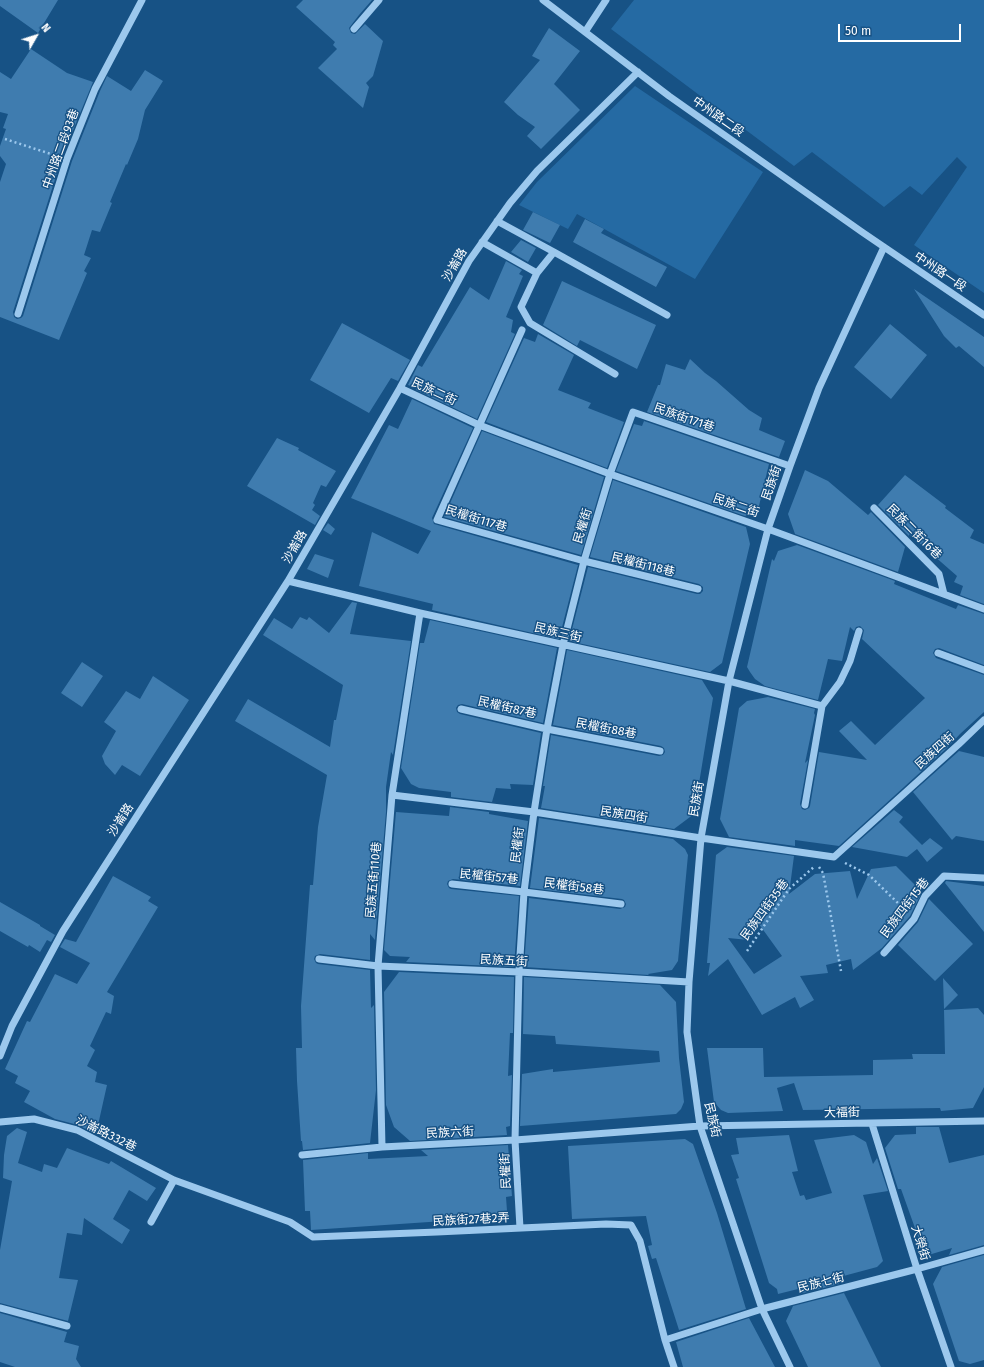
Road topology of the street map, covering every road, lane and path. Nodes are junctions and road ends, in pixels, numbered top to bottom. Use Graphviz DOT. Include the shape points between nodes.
graph roads {
  1 [pos="142,0"];
  2 [pos="379,0"];
  3 [pos="543,0"];
  4 [pos="606,0"];
  5 [pos="354,28"];
  6 [pos="585,32"];
  7 [pos="638,72"];
  8 [pos="5,139"];
  9 [pos="67,159"];
  10 [pos="497,221"];
  11 [pos="482,242"];
  12 [pos="884,247"];
  13 [pos="554,252"];
  14 [pos="537,273"];
  15 [pos="18,314"];
  16 [pos="667,315"];
  17 [pos="984,315"];
  18 [pos="522,330"];
  19 [pos="615,374"];
  20 [pos="400,388"];
  21 [pos="479,425"];
  22 [pos="790,466"];
  23 [pos="610,474"];
  24 [pos="874,508"];
  25 [pos="768,529"];
  26 [pos="584,561"];
  27 [pos="288,581"];
  28 [pos="698,589"];
  29 [pos="944,594"];
  30 [pos="984,609"];
  31 [pos="420,613"];
  32 [pos="860,631"];
  33 [pos="563,645"];
  34 [pos="938,654"];
  35 [pos="984,670"];
  36 [pos="729,681"];
  37 [pos="822,706"];
  38 [pos="462,709"];
  39 [pos="984,720"];
  40 [pos="548,729"];
  41 [pos="660,751"];
  42 [pos="392,795"];
  43 [pos="805,805"];
  44 [pos="534,812"];
  45 [pos="701,838"];
  46 [pos="834,857"];
  47 [pos="984,878"];
  48 [pos="452,884"];
  49 [pos="524,892"];
  50 [pos="621,904"];
  51 [pos="901,906"];
  52 [pos="747,951"];
  53 [pos="884,953"];
  54 [pos="319,959"];
  55 [pos="378,966"];
  56 [pos="519,972"];
  57 [pos="841,972"];
  58 [pos="689,982"];
  59 [pos="0,1056"];
  60 [pos="0,1121"];
  61 [pos="984,1121"];
  62 [pos="872,1124"];
  63 [pos="0,1126"];
  64 [pos="700,1126"];
  65 [pos="515,1140"];
  66 [pos="382,1147"];
  67 [pos="302,1155"];
  68 [pos="174,1180"];
  69 [pos="151,1222"];
  70 [pos="520,1228"];
  71 [pos="984,1250"];
  72 [pos="917,1269"];
  73 [pos="0,1308"];
  74 [pos="762,1309"];
  75 [pos="67,1326"];
  76 [pos="665,1340"];
  77 [pos="674,1367"];
  78 [pos="790,1367"];
  79 [pos="951,1367"];
  1 -- 9 [label="street, 中州路二段93巷" via="95,89"];
  2 -- 5 [label="street"];
  3 -- 6 [label="street, 中州路二段"];
  4 -- 6 [label="street"];
  6 -- 7 [label="street, 中州路二段"];
  7 -- 10 [label="street, 沙崙路" via="537,171"];
  7 -- 12 [label="street, 中州路二段"];
  8 -- 9 [label="path"];
  9 -- 15 [label="street, 中州路二段93巷"];
  10 -- 11 [label="street, 沙崙路"];
  10 -- 13 [label="street"];
  11 -- 14 [label="street"];
  11 -- 20 [label="street, 沙崙路" via="469,261"];
  12 -- 17 [label="street, 中州路一段"];
  12 -- 22 [label="street, 民族街" via="819,388"];
  13 -- 14 [label="street"];
  13 -- 16 [label="street"];
  14 -- 19 [label="street" via="521,307 530,323"];
  18 -- 21 [label="street"];
  20 -- 21 [label="street, 民族二街"];
  20 -- 27 [label="street, 沙崙路"];
  21 -- 23 [label="street, 民族二街"];
  21 -- 26 [label="street, 民權街117巷" via="437,520"];
  22 -- 23 [label="street, 民族街171巷" via="633,412"];
  22 -- 25 [label="street, 民族街"];
  23 -- 25 [label="street, 民族二街"];
  23 -- 26 [label="street, 民權街"];
  24 -- 29 [label="street, 民族二街16巷" via="939,574"];
  25 -- 29 [label="street, 民族二街"];
  25 -- 36 [label="street, 民族街"];
  26 -- 28 [label="street, 民權街118巷"];
  26 -- 33 [label="street, 民權街"];
  27 -- 31 [label="street, 民族三街"];
  27 -- 59 [label="street, 沙崙路" via="62,932 12,1026"];
  29 -- 30 [label="street, 民族二街"];
  31 -- 33 [label="street, 民族三街"];
  31 -- 42 [label="street"];
  32 -- 37 [label="street" via="840,682"];
  33 -- 36 [label="street, 民族三街"];
  33 -- 40 [label="street, 民權街"];
  34 -- 35 [label="street"];
  36 -- 37 [label="street, 民族三街"];
  36 -- 45 [label="street, 民族街"];
  37 -- 43 [label="street"];
  38 -- 40 [label="street, 民權街87巷"];
  39 -- 46 [label="street, 民族四街"];
  40 -- 41 [label="street, 民權街88巷"];
  40 -- 44 [label="street, 民權街"];
  42 -- 44 [label="street, 民族四街"];
  42 -- 55 [label="street, 民族五街110巷"];
  44 -- 45 [label="street, 民族四街"];
  44 -- 49 [label="street, 民權街"];
  45 -- 46 [label="street, 民族四街"];
  45 -- 58 [label="street, 民族街"];
  46 -- 51 [label="path" via="869,875"];
  47 -- 53 [label="street, 民族四街15巷" via="944,876 925,896 914,919"];
  48 -- 49 [label="street, 民權街57巷"];
  49 -- 50 [label="street, 民權街58巷"];
  49 -- 56 [label="street, 民權街"];
  52 -- 57 [label="path, 民族四街35巷" via="789,889 817,864 823,873"];
  54 -- 55 [label="street, 民族五街"];
  55 -- 56 [label="street, 民族五街"];
  55 -- 66 [label="street"];
  56 -- 58 [label="street, 民族五街"];
  56 -- 65 [label="street, 民權街"];
  58 -- 64 [label="street, 民族街" via="687,1032"];
  60 -- 63 [label="street"];
  60 -- 68 [label="street, 沙崙路332巷" via="34,1118 77,1130"];
  61 -- 62 [label="street, 大福街"];
  62 -- 64 [label="street, 大福街"];
  62 -- 72 [label="street, 大榮街"];
  64 -- 65 [label="street, 民族六街"];
  64 -- 74 [label="street, 民族街"];
  65 -- 66 [label="street, 民族六街"];
  65 -- 70 [label="street, 民權街"];
  66 -- 67 [label="street, 民族六街"];
  68 -- 69 [label="street"];
  68 -- 70 [label="street, 民族街27巷2弄" via="290,1222 313,1236"];
  70 -- 76 [label="street, 民族街27巷2弄" via="631,1225 640,1241"];
  71 -- 72 [label="street, 民族七街"];
  72 -- 74 [label="street, 民族七街"];
  72 -- 79 [label="street, 大榮街"];
  73 -- 75 [label="street"];
  74 -- 76 [label="street, 民族七街"];
  74 -- 78 [label="street, 民族街"];
  76 -- 77 [label="street, 民族街27巷2弄"];
}
